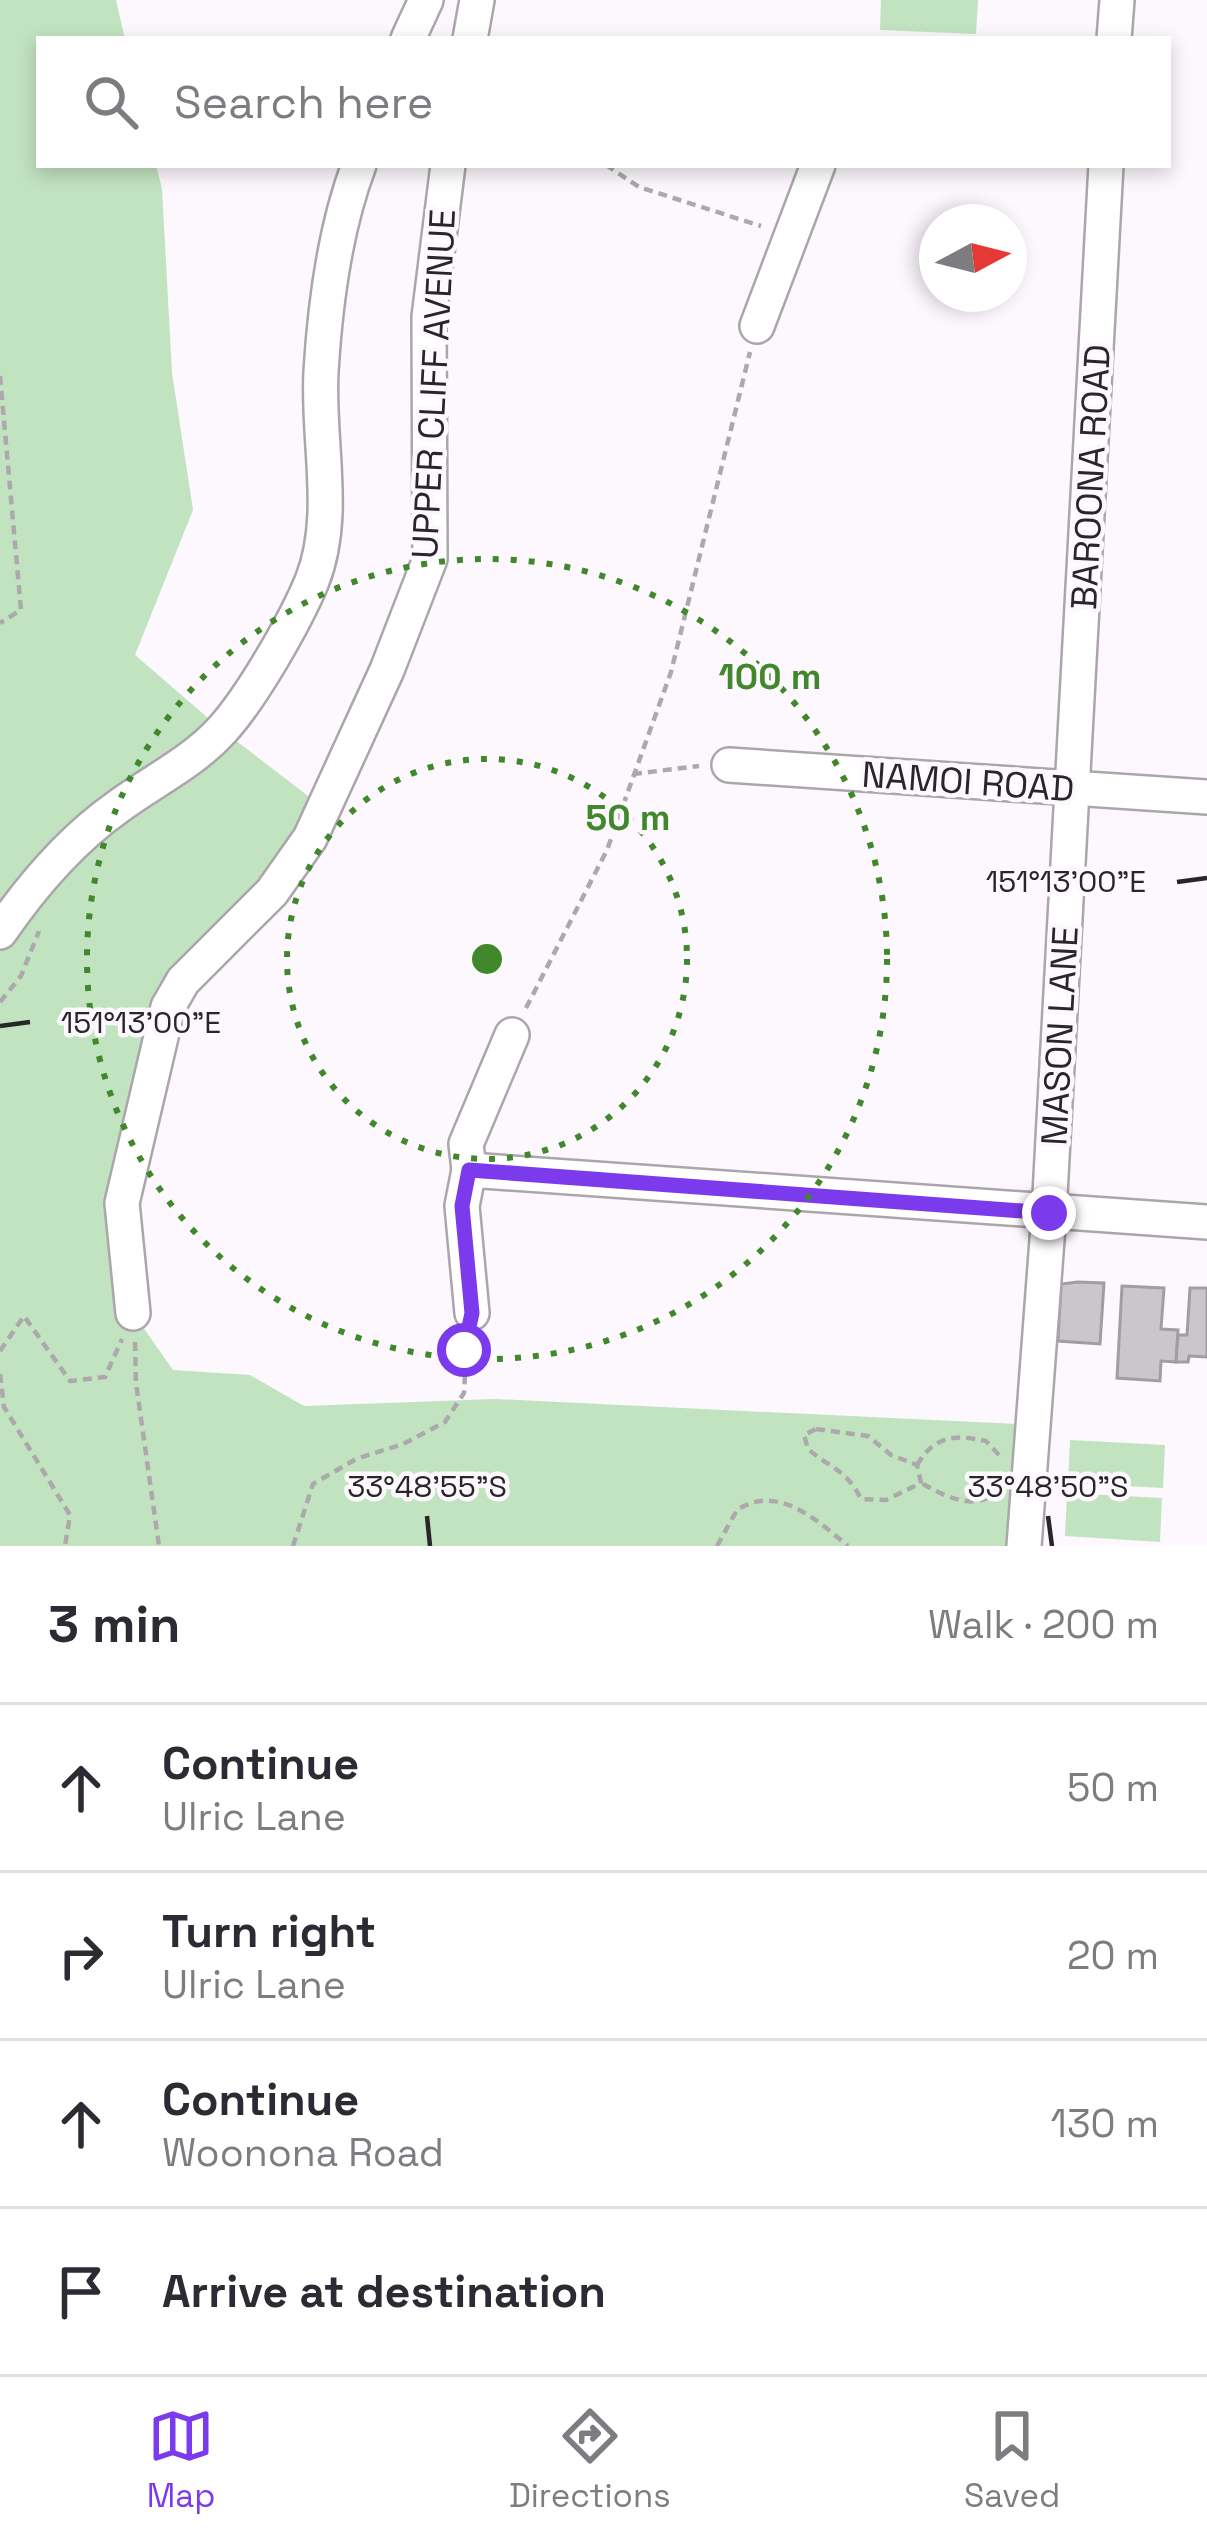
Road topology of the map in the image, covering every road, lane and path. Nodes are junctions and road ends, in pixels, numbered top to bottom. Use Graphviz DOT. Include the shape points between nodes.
graph roads {
  1 [pos="426,0"];
  2 [pos="477,0"];
  3 [pos="1117,0"];
  4 [pos="409,36"];
  5 [pos="471,36"];
  6 [pos="1114,36"];
  7 [pos="358,168"];
  8 [pos="448,168"];
  9 [pos="610,168"];
  10 [pos="817,168"];
  11 [pos="1106,168"];
  12 [pos="759,224"];
  13 [pos="757,326"];
  14 [pos="0,376"];
  15 [pos="0,623"];
  16 [pos="729,765"];
  17 [pos="633,774"];
  18 [pos="1074,788"];
  19 [pos="1207,797"];
  20 [pos="0,932"];
  21 [pos="512,1035"];
  22 [pos="469,1170"];
  23 [pos="1049,1213"];
  24 [pos="1207,1222"];
  25 [pos="133,1313"];
  26 [pos="472,1313"];
  27 [pos="0,1351"];
  28 [pos="0,1374"];
  29 [pos="917,1466"];
  30 [pos="921,1483"];
  31 [pos="64,1546"];
  32 [pos="159,1546"];
  33 [pos="292,1546"];
  34 [pos="717,1546"];
  35 [pos="848,1546"];
  36 [pos="1024,1546"];
  1 -- 4 [label="street"];
  2 -- 5 [label="street"];
  3 -- 6 [label="street"];
  7 -- 20 [label="street" via="333,269 320,372 325,539 313,579 222,730 64,853"];
  8 -- 25 [label="street, UPPER CLIFF AVENUE" via="429,317 430,560 310,838 168,1007 122,1204"];
  9 -- 12 [label="path" via="639,187"];
  10 -- 13 [label="street"];
  11 -- 18 [label="street, BAROONA ROAD"];
  13 -- 17 [label="path" via="671,672"];
  14 -- 15 [label="path" via="21,610"];
  16 -- 17 [label="path"];
  16 -- 18 [label="street, NAMOI ROAD"];
  17 -- 21 [label="path" via="607,850"];
  18 -- 19 [label="street, NAMOI ROAD"];
  18 -- 23 [label="street, MASON LANE"];
  21 -- 22 [label="street" via="466,1144"];
  22 -- 23 [label="street"];
  22 -- 26 [label="street" via="462,1206"];
  23 -- 24 [label="street"];
  23 -- 36 [label="street, MASON LANE"];
  25 -- 27 [label="path" via="105,1377 70,1381 25,1316"];
  25 -- 32 [label="path"];
  26 -- 33 [label="path" via="464,1393 445,1421 313,1484"];
  28 -- 31 [label="path" via="4,1407 70,1515"];
  29 -- 30 [label="path"];
  29 -- 30 [label="path" via="933,1443 950,1436 986,1441 1004,1473 985,1502"];
  29 -- 30 [label="path" via="868,1436 804,1435 808,1449 834,1464 861,1499 886,1499"];
  34 -- 35 [label="path" via="737,1510 767,1501 811,1515"];
}
